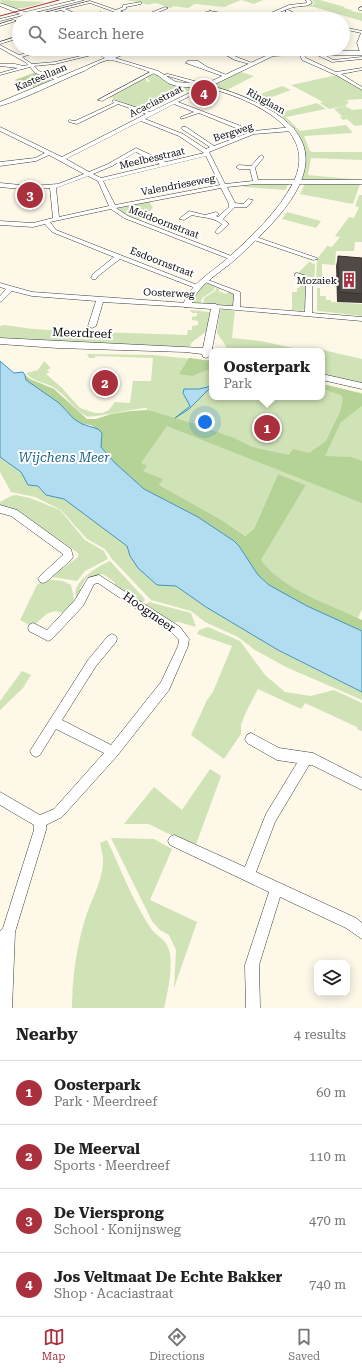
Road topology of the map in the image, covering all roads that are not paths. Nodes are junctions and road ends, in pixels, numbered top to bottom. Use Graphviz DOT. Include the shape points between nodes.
graph roads {
  1 [pos="82,0"];
  2 [pos="103,0"];
  3 [pos="308,0"];
  4 [pos="302,1"];
  5 [pos="74,2"];
  6 [pos="93,3"];
  7 [pos="140,3"];
  8 [pos="0,5"];
  9 [pos="166,8"];
  10 [pos="61,9"];
  11 [pos="117,10"];
  12 [pos="13,12"];
  13 [pos="36,12"];
  14 [pos="45,12"];
  15 [pos="48,12"];
  16 [pos="68,12"];
  17 [pos="122,12"];
  18 [pos="156,12"];
  19 [pos="276,12"];
  20 [pos="12,19"];
  21 [pos="12,19"];
  22 [pos="0,22"];
  23 [pos="350,30"];
  24 [pos="362,33"];
  25 [pos="12,39"];
  26 [pos="0,42"];
  27 [pos="0,46"];
  28 [pos="12,52"];
  29 [pos="350,53"];
  30 [pos="362,53"];
  31 [pos="19,56"];
  32 [pos="85,56"];
  33 [pos="104,56"];
  34 [pos="114,56"];
  35 [pos="231,56"];
  36 [pos="272,56"];
  37 [pos="303,56"];
  38 [pos="323,56"];
  39 [pos="108,58"];
  40 [pos="347,58"];
  41 [pos="362,58"];
  42 [pos="253,64"];
  43 [pos="0,65"];
  44 [pos="31,65"];
  45 [pos="22,68"];
  46 [pos="205,68"];
  47 [pos="362,69"];
  48 [pos="154,72"];
  49 [pos="336,73"];
  50 [pos="0,74"];
  51 [pos="227,76"];
  52 [pos="57,79"];
  53 [pos="206,86"];
  54 [pos="362,89"];
  55 [pos="105,98"];
  56 [pos="100,100"];
  57 [pos="119,102"];
  58 [pos="174,102"];
  59 [pos="0,104"];
  60 [pos="200,111"];
  61 [pos="150,114"];
  62 [pos="183,118"];
  63 [pos="140,120"];
  64 [pos="71,121"];
  65 [pos="184,128"];
  66 [pos="0,129"];
  67 [pos="292,129"];
  68 [pos="191,133"];
  69 [pos="253,133"];
  70 [pos="182,136"];
  71 [pos="214,148"];
  72 [pos="50,153"];
  73 [pos="206,153"];
  74 [pos="261,158"];
  75 [pos="62,159"];
  76 [pos="0,164"];
  77 [pos="165,164"];
  78 [pos="239,167"];
  79 [pos="252,168"];
  80 [pos="90,173"];
  81 [pos="100,180"];
  82 [pos="256,182"];
  83 [pos="297,182"];
  84 [pos="362,182"];
  85 [pos="83,183"];
  86 [pos="64,184"];
  87 [pos="0,185"];
  88 [pos="223,186"];
  89 [pos="53,187"];
  90 [pos="250,200"];
  91 [pos="232,205"];
  92 [pos="113,207"];
  93 [pos="221,217"];
  94 [pos="56,219"];
  95 [pos="182,219"];
  96 [pos="46,222"];
  97 [pos="1,227"];
  98 [pos="218,232"];
  99 [pos="253,238"];
  100 [pos="119,256"];
  101 [pos="232,258"];
  102 [pos="315,259"];
  103 [pos="297,275"];
  104 [pos="94,278"];
  105 [pos="206,281"];
  106 [pos="0,285"];
  107 [pos="198,287"];
  108 [pos="11,288"];
  109 [pos="0,300"];
  110 [pos="100,300"];
  111 [pos="187,305"];
  112 [pos="216,307"];
  113 [pos="236,308"];
  114 [pos="308,314"];
  115 [pos="362,319"];
  116 [pos="92,326"];
  117 [pos="0,341"];
  118 [pos="210,348"];
  119 [pos="209,353"];
  120 [pos="325,377"];
  121 [pos="362,386"];
  122 [pos="0,509"];
  123 [pos="43,579"];
  124 [pos="33,628"];
  125 [pos="112,639"];
  126 [pos="54,722"];
  127 [pos="251,739"];
  128 [pos="36,751"];
  129 [pos="113,752"];
  130 [pos="306,759"];
  131 [pos="362,784"];
  132 [pos="0,798"];
  133 [pos="40,822"];
  134 [pos="174,841"];
  135 [pos="248,876"];
  136 [pos="276,889"];
  137 [pos="362,932"];
  138 [pos="4,937"];
  139 [pos="5,1008"];
  140 [pos="253,1008"];
  1 -- 5 [label="street"];
  2 -- 6 [label="street"];
  3 -- 4 [label="street" via="309,4"];
  4 -- 19 [label="street"];
  5 -- 13 [label="street"];
  5 -- 14 [label="street"];
  6 -- 10 [label="street"];
  6 -- 11 [label="street"];
  7 -- 11 [label="street"];
  8 -- 12 [label="street"];
  9 -- 18 [label="street"];
  10 -- 15 [label="street"];
  10 -- 16 [label="street"];
  11 -- 17 [label="street"];
  20 -- 22 [label="street"];
  21 -- 22 [label="street"];
  23 -- 24 [label="street"];
  24 -- 30 [label="street" via="359,43"];
  25 -- 26 [label="street"];
  27 -- 28 [label="street"];
  29 -- 30 [label="street, Acaciastraat"];
  31 -- 44 [label="street"];
  32 -- 44 [label="street"];
  33 -- 39 [label="street, Ringlaan"];
  34 -- 39 [label="street, Kasteellaan"];
  35 -- 42 [label="street"];
  36 -- 42 [label="street, Acaciastraat"];
  37 -- 49 [label="street"];
  38 -- 40 [label="street" via="332,60"];
  39 -- 48 [label="street, Ringlaan"];
  39 -- 52 [label="street, Kasteellaan"];
  40 -- 41 [label="street"];
  42 -- 51 [label="street, Acaciastraat"];
  43 -- 45 [label="street" via="15,65"];
  44 -- 45 [label="street"];
  44 -- 52 [label="street" via="38,73"];
  45 -- 50 [label="street"];
  46 -- 51 [label="street"];
  47 -- 49 [label="street"];
  48 -- 53 [label="street, Ringlaan" via="175,83"];
  48 -- 55 [label="street"];
  49 -- 54 [label="street"];
  51 -- 53 [label="street, Acaciastraat"];
  52 -- 59 [label="street, Kasteellaan"];
  53 -- 58 [label="street, Acaciastraat"];
  53 -- 67 [label="street, Ringlaan" via="254,104 273,114"];
  55 -- 56 [label="street"];
  55 -- 57 [label="street"];
  57 -- 61 [label="street"];
  57 -- 64 [label="street" via="75,122"];
  58 -- 60 [label="street"];
  58 -- 61 [label="street, Acaciastraat"];
  60 -- 62 [label="street"];
  60 -- 69 [label="street"];
  61 -- 63 [label="street, Acaciastraat"];
  63 -- 70 [label="street"];
  63 -- 75 [label="street, Acaciastraat"];
  65 -- 68 [label="street"];
  66 -- 72 [label="street, Meidoornstraat"];
  67 -- 69 [label="street, Bergweg"];
  67 -- 83 [label="street, Ringlaan" via="304,152 303,166"];
  68 -- 70 [label="street"];
  68 -- 71 [label="street"];
  69 -- 71 [label="street, Bergweg"];
  70 -- 73 [label="street"];
  71 -- 73 [label="street, Bergweg"];
  72 -- 75 [label="street, Meidoornstraat"];
  72 -- 76 [label="street" via="36,159"];
  73 -- 77 [label="street, Meelbesstraat"];
  73 -- 88 [label="street"];
  74 -- 79 [label="street"];
  75 -- 80 [label="street, Meidoornstraat"];
  77 -- 80 [label="street" via="136,150"];
  77 -- 81 [label="street, Meelbesstraat"];
  78 -- 79 [label="street"];
  79 -- 82 [label="street"];
  80 -- 81 [label="street, Meidoornstraat"];
  80 -- 86 [label="street"];
  81 -- 92 [label="street, Meidoornstraat"];
  82 -- 83 [label="street, Valendrieseweg"];
  82 -- 88 [label="street, Valendrieseweg"];
  83 -- 84 [label="street, Valendrieseweg"];
  83 -- 99 [label="street, Ringlaan" via="282,206"];
  85 -- 86 [label="street"];
  86 -- 89 [label="street"];
  87 -- 89 [label="street"];
  88 -- 91 [label="street"];
  88 -- 92 [label="street, Valendrieseweg"];
  89 -- 94 [label="street"];
  90 -- 91 [label="street" via="245,206"];
  91 -- 93 [label="street" via="232,208"];
  92 -- 94 [label="street, Valendrieseweg"];
  92 -- 101 [label="street, Meidoornstraat" via="126,217"];
  93 -- 95 [label="street" via="217,213 205,217 189,213"];
  93 -- 98 [label="street" via="226,224"];
  94 -- 96 [label="street, Valendrieseweg"];
  96 -- 97 [label="street, Valendrieseweg"];
  96 -- 100 [label="street, Esdoornstraat" via="54,231"];
  99 -- 101 [label="street, Ringlaan"];
  99 -- 102 [label="street"];
  100 -- 104 [label="street, Esdoornstraat"];
  100 -- 107 [label="street, Esdoornstraat"];
  101 -- 105 [label="street, Ringlaan"];
  103 -- 114 [label="street" via="305,276 309,281"];
  105 -- 107 [label="street, Ringlaan"];
  105 -- 113 [label="street, Oosterweg" via="238,293"];
  106 -- 108 [label="street, Oosterweg"];
  107 -- 111 [label="street, Ringlaan" via="190,296"];
  108 -- 109 [label="street"];
  108 -- 110 [label="street, Oosterweg" via="32,294"];
  110 -- 111 [label="street, Oosterweg"];
  110 -- 116 [label="street"];
  111 -- 112 [label="street, Oosterweg"];
  112 -- 113 [label="street, Oosterweg"];
  112 -- 118 [label="street, Meerdreef"];
  113 -- 114 [label="street, Oosterweg"];
  114 -- 115 [label="street, Oosterweg"];
  117 -- 119 [label="street, Meerdreef"];
  120 -- 121 [label="street"];
  122 -- 123 [label="street" via="14,513 68,552 68,557"];
  124 -- 129 [label="street, Hoogmeer" via="48,636 79,602 91,581 99,579 176,630 184,640 165,686"];
  125 -- 126 [label="street" via="92,663"];
  126 -- 128 [label="street"];
  126 -- 129 [label="street"];
  127 -- 130 [label="street" via="277,754"];
  129 -- 133 [label="street, Hoogmeer" via="58,813"];
  130 -- 131 [label="street" via="313,759"];
  130 -- 135 [label="street" via="270,818"];
  132 -- 133 [label="street"];
  133 -- 138 [label="street" via="40,830"];
  134 -- 135 [label="street"];
  135 -- 136 [label="street"];
  136 -- 137 [label="street" via="351,923"];
  136 -- 140 [label="street" via="252,965"];
  138 -- 139 [label="street"];
}
